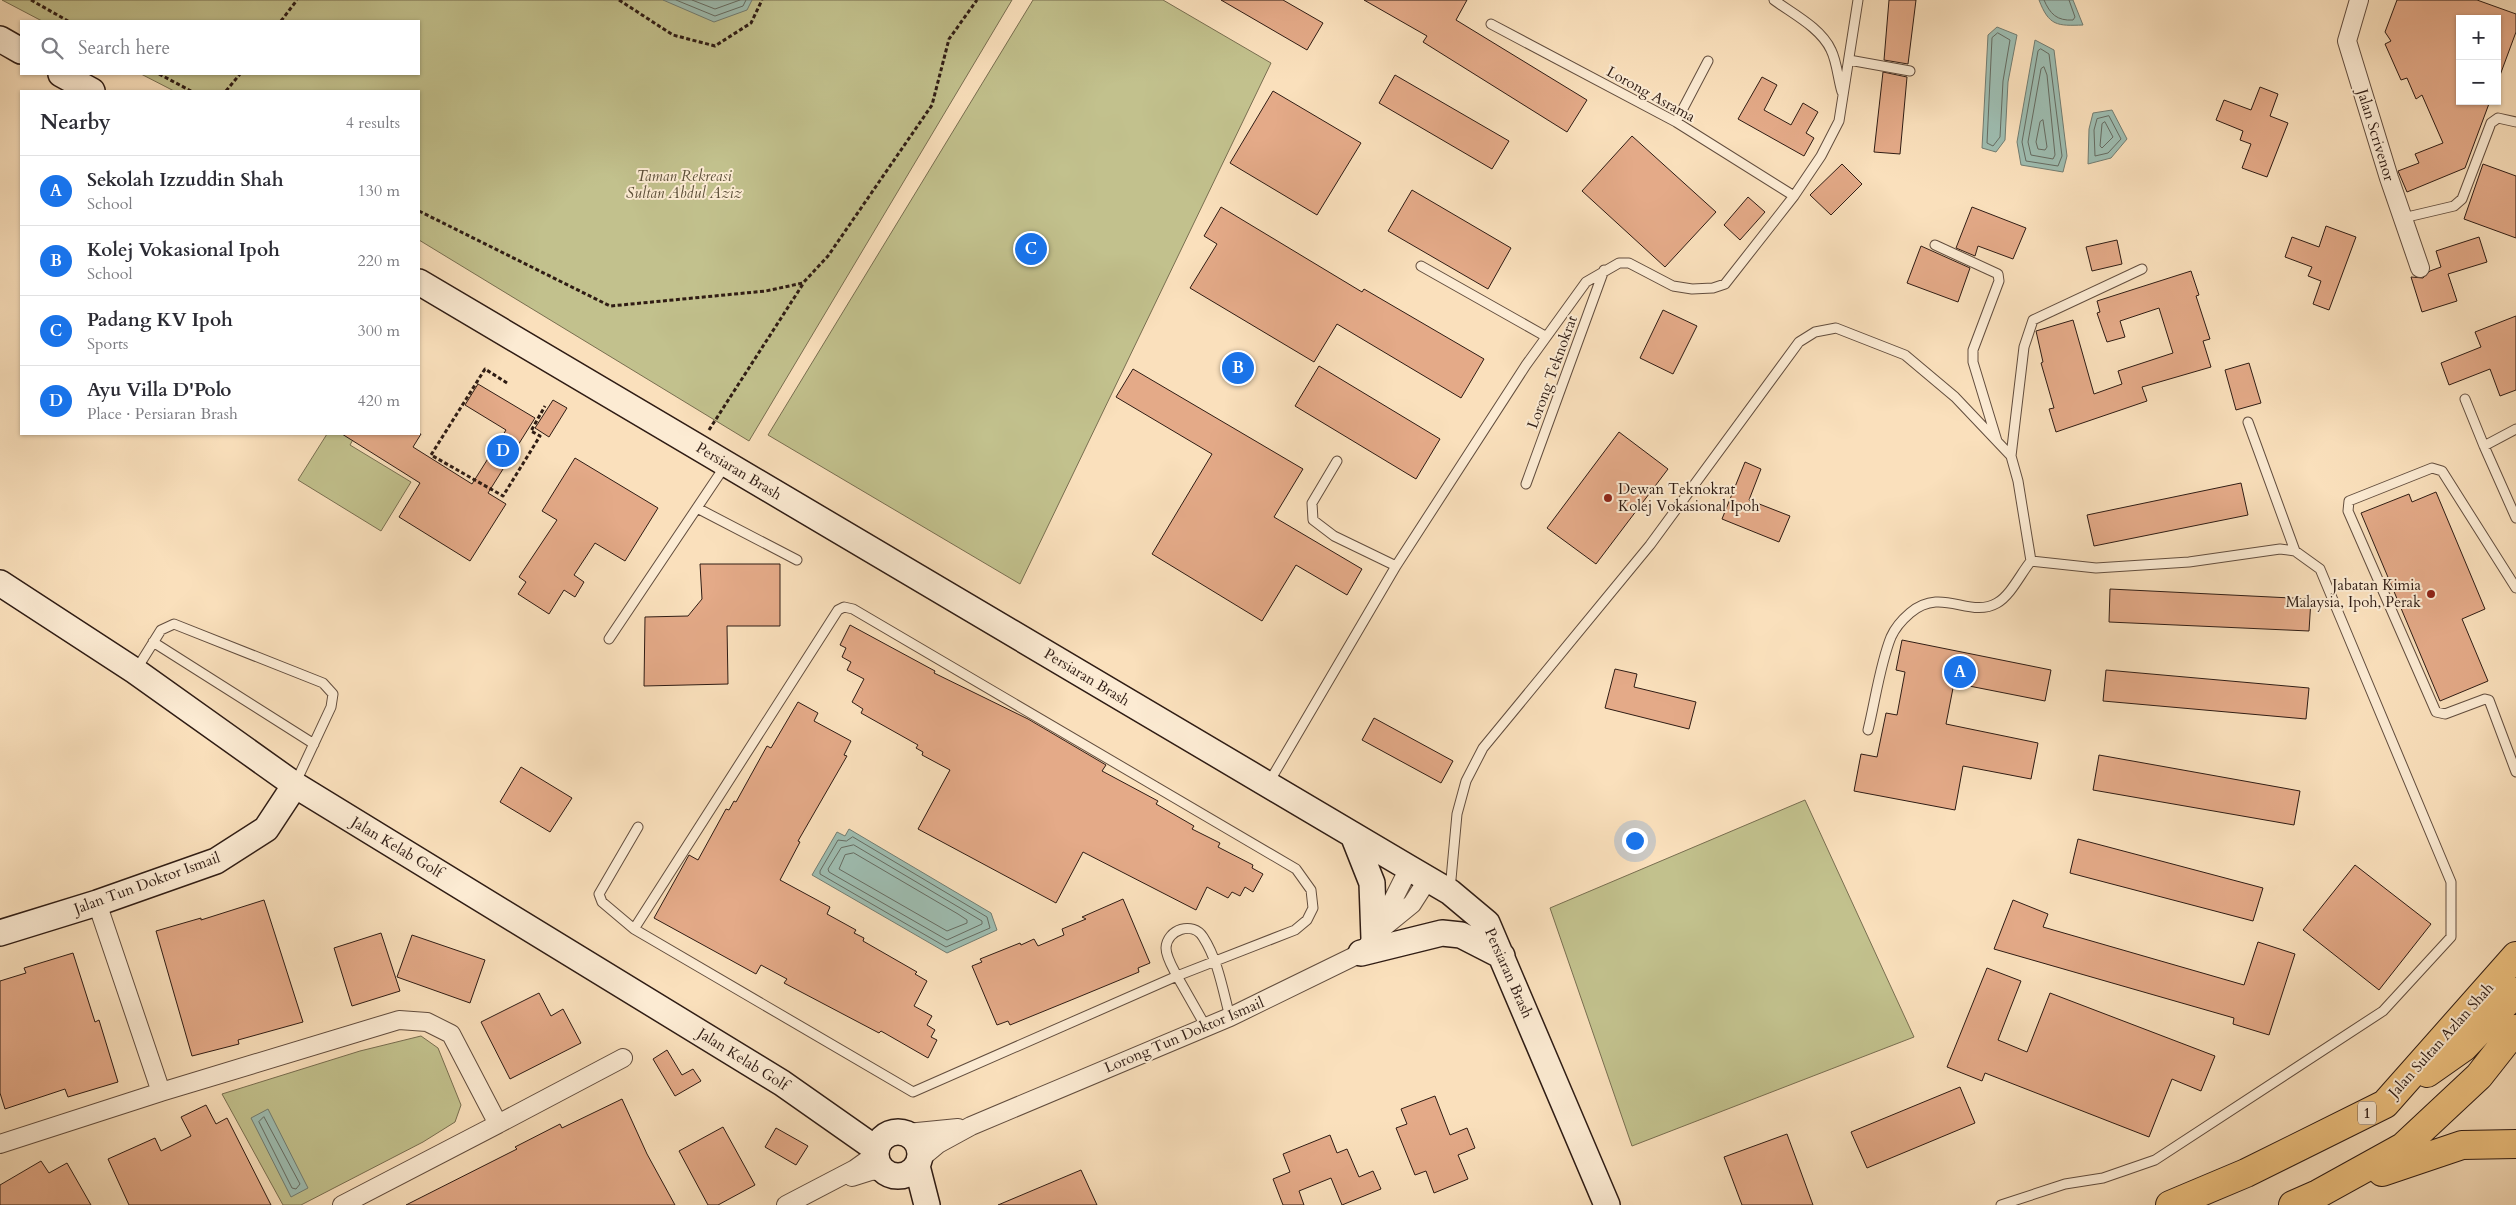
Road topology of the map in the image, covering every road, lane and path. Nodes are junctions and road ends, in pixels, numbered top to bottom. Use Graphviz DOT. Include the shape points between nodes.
graph roads {
  1 [pos="31,0"];
  2 [pos="297,0"];
  3 [pos="619,0"];
  4 [pos="762,0"];
  5 [pos="977,0"];
  6 [pos="1774,0"];
  7 [pos="1858,0"];
  8 [pos="2359,0"];
  9 [pos="66,20"];
  10 [pos="282,20"];
  11 [pos="1491,24"];
  12 [pos="0,39"];
  13 [pos="20,50"];
  14 [pos="1849,60"];
  15 [pos="1708,62"];
  16 [pos="1910,72"];
  17 [pos="63,75"];
  18 [pos="161,75"];
  19 [pos="239,75"];
  20 [pos="90,90"];
  21 [pos="189,90"];
  22 [pos="227,90"];
  23 [pos="1843,97"];
  24 [pos="1676,122"];
  25 [pos="2516,122"];
  26 [pos="1794,196"];
  27 [pos="420,211"];
  28 [pos="2403,218"];
  29 [pos="1934,245"];
  30 [pos="1421,266"];
  31 [pos="2420,268"];
  32 [pos="1604,269"];
  33 [pos="2142,269"];
  34 [pos="420,283"];
  35 [pos="803,283"];
  36 [pos="1545,336"];
  37 [pos="507,383"];
  38 [pos="2465,398"];
  39 [pos="544,406"];
  40 [pos="2248,422"];
  41 [pos="2516,429"];
  42 [pos="1998,442"];
  43 [pos="2484,446"];
  44 [pos="698,447"];
  45 [pos="2011,456"];
  46 [pos="1337,461"];
  47 [pos="726,464"];
  48 [pos="1526,484"];
  49 [pos="697,508"];
  50 [pos="2516,518"];
  51 [pos="2295,551"];
  52 [pos="796,560"];
  53 [pos="2030,561"];
  54 [pos="1396,566"];
  55 [pos="0,583"];
  56 [pos="2516,588"];
  57 [pos="609,640"];
  58 [pos="153,642"];
  59 [pos="135,671"];
  60 [pos="1868,730"];
  61 [pos="314,744"];
  62 [pos="2513,753"];
  63 [pos="2516,772"];
  64 [pos="1268,784"];
  65 [pos="295,785"];
  66 [pos="638,828"];
  67 [pos="1353,835"];
  68 [pos="1418,873"];
  69 [pos="1450,892"];
  70 [pos="97,904"];
  71 [pos="634,929"];
  72 [pos="0,933"];
  73 [pos="1373,939"];
  74 [pos="1502,956"];
  75 [pos="2516,956"];
  76 [pos="1215,963"];
  77 [pos="1177,976"];
  78 [pos="2516,992"];
  79 [pos="1230,1017"];
  80 [pos="1206,1027"];
  81 [pos="2516,1029"];
  82 [pos="623,1058"];
  83 [pos="162,1092"];
  84 [pos="2385,1104"];
  85 [pos="498,1124"];
  86 [pos="971,1126"];
  87 [pos="0,1144"];
  88 [pos="2516,1144"];
  89 [pos="896,1155"];
  90 [pos="2318,1194"];
  91 [pos="353,1202"];
  92 [pos="786,1205"];
  93 [pos="918,1205"];
  94 [pos="927,1205"];
  95 [pos="1607,1205"];
  96 [pos="2001,1205"];
  97 [pos="2170,1205"];
  98 [pos="2293,1205"];
  1 -- 9 [label="path"];
  2 -- 10 [label="path"];
  3 -- 4 [label="path" via="673,35 715,46 751,23"];
  5 -- 35 [label="path" via="949,39 932,105 828,256"];
  6 -- 23 [label="lane" via="1808,23 1826,41 1832,51"];
  7 -- 14 [label="lane"];
  8 -- 28 [label="street, Jalan Scrivenor" via="2347,42"];
  11 -- 24 [label="lane, Lorong Asrama"];
  12 -- 13 [label="street"];
  14 -- 16 [label="lane"];
  14 -- 23 [label="lane"];
  15 -- 24 [label="lane"];
  17 -- 20 [label="street"];
  18 -- 21 [label="path"];
  19 -- 22 [label="path"];
  23 -- 26 [label="lane" via="1839,121 1821,156"];
  24 -- 26 [label="lane, Lorong Asrama"];
  25 -- 28 [label="lane" via="2498,118 2491,123 2462,199 2454,206"];
  26 -- 32 [label="lane" via="1725,284 1692,289 1673,286 1629,263"];
  27 -- 35 [label="path" via="610,306 766,291"];
  28 -- 31 [label="street, Jalan Scrivenor"];
  29 -- 42 [label="lane" via="1998,274 1999,281 1973,350 1973,362"];
  30 -- 36 [label="lane"];
  32 -- 36 [label="lane" via="1586,282"];
  32 -- 48 [label="lane, Lorong Teknokrat"];
  33 -- 45 [label="lane" via="2033,320 2024,347"];
  34 -- 44 [label="street, Persiaran Brash"];
  35 -- 44 [label="path"];
  36 -- 54 [label="lane"];
  37 -- 39 [label="path" via="485,369 431,455 503,496 540,436 531,431"];
  38 -- 43 [label="lane"];
  40 -- 51 [label="lane"];
  41 -- 43 [label="lane"];
  42 -- 45 [label="lane"];
  42 -- 69 [label="lane" via="1955,397 1905,355 1836,328 1815,332 1799,342 1650,545 1483,748 1466,781 1457,814"];
  43 -- 50 [label="lane"];
  44 -- 47 [label="street, Persiaran Brash"];
  45 -- 53 [label="lane"];
  46 -- 54 [label="lane" via="1312,503 1313,520 1334,536"];
  47 -- 49 [label="lane"];
  47 -- 64 [label="street, Persiaran Brash"];
  49 -- 52 [label="lane"];
  49 -- 57 [label="lane"];
  51 -- 53 [label="lane" via="2280,549 2189,562 2096,568"];
  51 -- 96 [label="lane" via="2320,569 2451,882 2451,937 2383,1011 2155,1160 2103,1178 2065,1184"];
  53 -- 60 [label="lane" via="1999,602 1976,607 1934,600 1921,604 1904,618 1892,636"];
  54 -- 64 [label="lane"];
  55 -- 59 [label="street, Jalan Kelab Golf"];
  56 -- 62 [label="lane" via="2442,471 2432,468 2349,501 2348,512 2436,712 2445,714 2489,700"];
  58 -- 59 [label="lane"];
  58 -- 61 [label="lane"];
  58 -- 61 [label="lane" via="161,630 174,624 323,683 333,694 331,707"];
  59 -- 65 [label="street, Jalan Kelab Golf"];
  61 -- 65 [label="lane"];
  62 -- 63 [label="lane"];
  64 -- 67 [label="street, Persiaran Brash"];
  65 -- 70 [label="street, Jalan Tun Doktor Ismail" via="266,829 216,860"];
  65 -- 89 [label="street, Jalan Kelab Golf"];
  66 -- 71 [label="lane" via="599,894 602,902"];
  67 -- 68 [label="street, Persiaran Brash"];
  67 -- 73 [label="street" via="1372,884"];
  68 -- 69 [label="street, Persiaran Brash"];
  68 -- 73 [label="street" via="1392,902"];
  69 -- 74 [label="street, Persiaran Brash" via="1487,923"];
  70 -- 72 [label="street, Jalan Tun Doktor Ismail"];
  70 -- 83 [label="street"];
  71 -- 76 [label="lane" via="838,610 844,607 853,609 1296,869 1311,890 1314,908 1307,920 1295,930"];
  71 -- 77 [label="lane" via="913,1092"];
  73 -- 74 [label="street" via="1442,932 1462,935"];
  73 -- 79 [label="street, Lorong Tun Doktor Ismail"];
  74 -- 95 [label="street, Persiaran Brash"];
  75 -- 84 [label="main road, Jalan Sultan Azlan Shah / 1"];
  76 -- 77 [label="lane"];
  76 -- 77 [label="lane" via="1202,935 1194,929 1183,928 1175,932 1166,947"];
  76 -- 79 [label="lane"];
  77 -- 80 [label="lane"];
  78 -- 84 [label="main road" via="2464,1047"];
  79 -- 80 [label="street, Lorong Tun Doktor Ismail"];
  80 -- 86 [label="street, Lorong Tun Doktor Ismail"];
  81 -- 90 [label="main road" via="2479,1076 2403,1147"];
  82 -- 85 [label="street"];
  83 -- 85 [label="street" via="399,1020 427,1022 451,1034"];
  83 -- 87 [label="street"];
  84 -- 97 [label="main road, Jalan Sultan Azlan Shah / 1" via="2246,1173"];
  85 -- 91 [label="street"];
  86 -- 89 [label="street, Lorong Tun Doktor Ismail"];
  86 -- 89 [label="street, Lorong Tun Doktor Ismail" via="938,1144"];
  88 -- 90 [label="main road" via="2462,1145"];
  89 -- 92 [label="street, Lorong Tun Doktor Ismail"];
  89 -- 93 [label="street, Jalan Kelab Golf"];
  89 -- 94 [label="street"];
  90 -- 98 [label="main road"];
}
